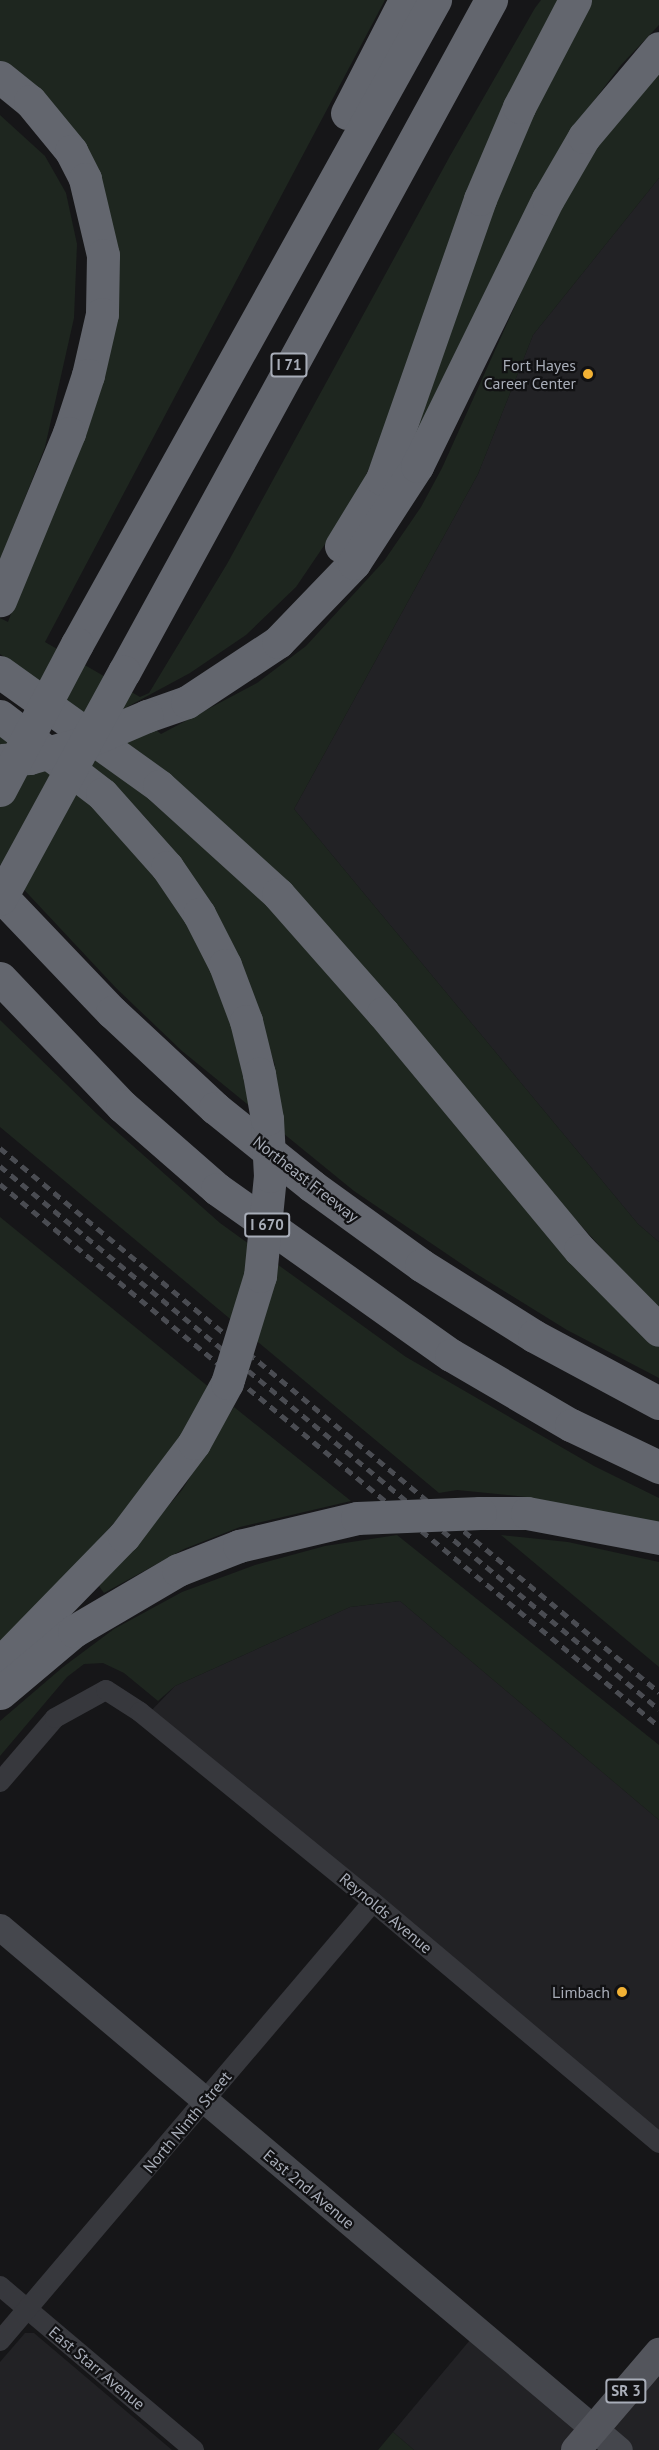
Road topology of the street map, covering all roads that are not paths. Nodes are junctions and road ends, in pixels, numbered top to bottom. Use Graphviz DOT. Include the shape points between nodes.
graph roads {
  1 [pos="405,0"];
  2 [pos="435,0"];
  3 [pos="491,0"];
  4 [pos="508,0"];
  5 [pos="575,0"];
  6 [pos="659,48"];
  7 [pos="460,62"];
  8 [pos="0,77"];
  9 [pos="309,222"];
  10 [pos="0,600"];
  11 [pos="0,672"];
  12 [pos="0,716"];
  13 [pos="147,716"];
  14 [pos="0,760"];
  15 [pos="0,790"];
  16 [pos="0,897"];
  17 [pos="0,978"];
  18 [pos="659,1330"];
  19 [pos="659,1403"];
  20 [pos="659,1467"];
  21 [pos="659,1538"];
  22 [pos="0,1663"];
  23 [pos="0,1693"];
  24 [pos="0,1782"];
  25 [pos="373,1902"];
  26 [pos="0,1927"];
  27 [pos="204,2101"];
  28 [pos="659,2143"];
  29 [pos="0,2286"];
  30 [pos="27,2309"];
  31 [pos="0,2341"];
  32 [pos="659,2353"];
  33 [pos="585,2439"];
  34 [pos="194,2450"];
  35 [pos="619,2450"];
  1 -- 9 [label="highway" via="339,129"];
  2 -- 9 [label="highway"];
  3 -- 7 [label="highway, I 71"];
  4 -- 7 [label="highway"];
  5 -- 13 [label="highway" via="515,117 480,199 382,479 350,533 278,621 242,653"];
  6 -- 13 [label="highway" via="627,82 572,158 548,199 417,466 354,563 278,642 187,702"];
  7 -- 16 [label="highway, I 71, bridge" via="269,402"];
  8 -- 10 [label="highway" via="30,101 71,151 85,179 103,255 102,314 88,375 69,433"];
  9 -- 15 [label="highway, bridge"];
  11 -- 18 [label="highway" via="159,786 278,894 361,987 580,1250"];
  12 -- 22 [label="highway, bridge" via="102,794 167,867 199,914 225,965 246,1021 267,1119 270,1176 260,1276 227,1383 194,1443 124,1536"];
  13 -- 14 [label="highway, bridge" via="86,742 29,759"];
  16 -- 19 [label="highway, Northeast Freeway" via="112,1012 215,1108 312,1186 421,1265 534,1336"];
  17 -- 20 [label="highway, I 670" via="122,1106 218,1189 452,1355 571,1425"];
  21 -- 23 [label="highway, bridge" via="527,1513 357,1518 239,1546 178,1570 74,1631"];
  24 -- 25 [label="street, Reynolds Avenue" via="55,1718 106,1690 140,1712"];
  25 -- 27 [label="street, North Ninth Street"];
  25 -- 28 [label="street, Reynolds Avenue"];
  26 -- 27 [label="street, East 2nd Avenue"];
  27 -- 30 [label="street, North Ninth Street"];
  27 -- 33 [label="street, East 2nd Avenue"];
  29 -- 30 [label="street, East Starr Avenue"];
  30 -- 31 [label="street, North Ninth Street"];
  30 -- 34 [label="street, East Starr Avenue"];
  32 -- 33 [label="main road, SR 3"];
  33 -- 35 [label="street, East 2nd Avenue"];
}
